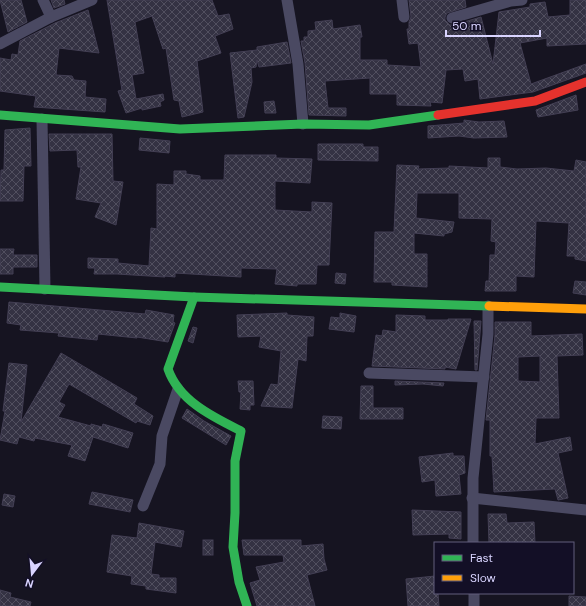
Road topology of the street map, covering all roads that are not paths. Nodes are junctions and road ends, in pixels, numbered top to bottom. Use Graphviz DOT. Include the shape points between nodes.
graph roads {
  1 [pos="43,0"];
  2 [pos="92,0"];
  3 [pos="288,0"];
  4 [pos="402,0"];
  5 [pos="522,0"];
  6 [pos="51,17"];
  7 [pos="404,18"];
  8 [pos="452,18"];
  9 [pos="0,44"];
  10 [pos="586,82"];
  11 [pos="0,115"];
  12 [pos="42,119"];
  13 [pos="303,124"];
  14 [pos="0,287"];
  15 [pos="45,289"];
  16 [pos="194,297"];
  17 [pos="488,306"];
  18 [pos="586,310"];
  19 [pos="369,373"];
  20 [pos="484,377"];
  21 [pos="178,389"];
  22 [pos="472,498"];
  23 [pos="143,506"];
  24 [pos="586,510"];
  25 [pos="473,542"];
  26 [pos="474,594"];
  27 [pos="247,606"];
  28 [pos="474,606"];
  1 -- 6 [label="street"];
  2 -- 6 [label="street"];
  3 -- 13 [label="street" via="298,64"];
  4 -- 7 [label="street"];
  5 -- 8 [label="street"];
  6 -- 9 [label="street"];
  10 -- 13 [label="street" via="535,101 369,125"];
  11 -- 12 [label="street"];
  12 -- 13 [label="street" via="180,129"];
  12 -- 15 [label="street"];
  14 -- 15 [label="street"];
  15 -- 16 [label="street"];
  16 -- 17 [label="street"];
  16 -- 21 [label="street" via="168,369 169,377"];
  17 -- 18 [label="street"];
  17 -- 20 [label="street"];
  19 -- 20 [label="street"];
  20 -- 22 [label="street" via="476,435"];
  21 -- 23 [label="street" via="162,436 160,464"];
  21 -- 27 [label="street" via="209,414 241,431 235,460 233,547 239,582"];
  22 -- 24 [label="street"];
  22 -- 25 [label="street"];
  26 -- 28 [label="street"];
}
